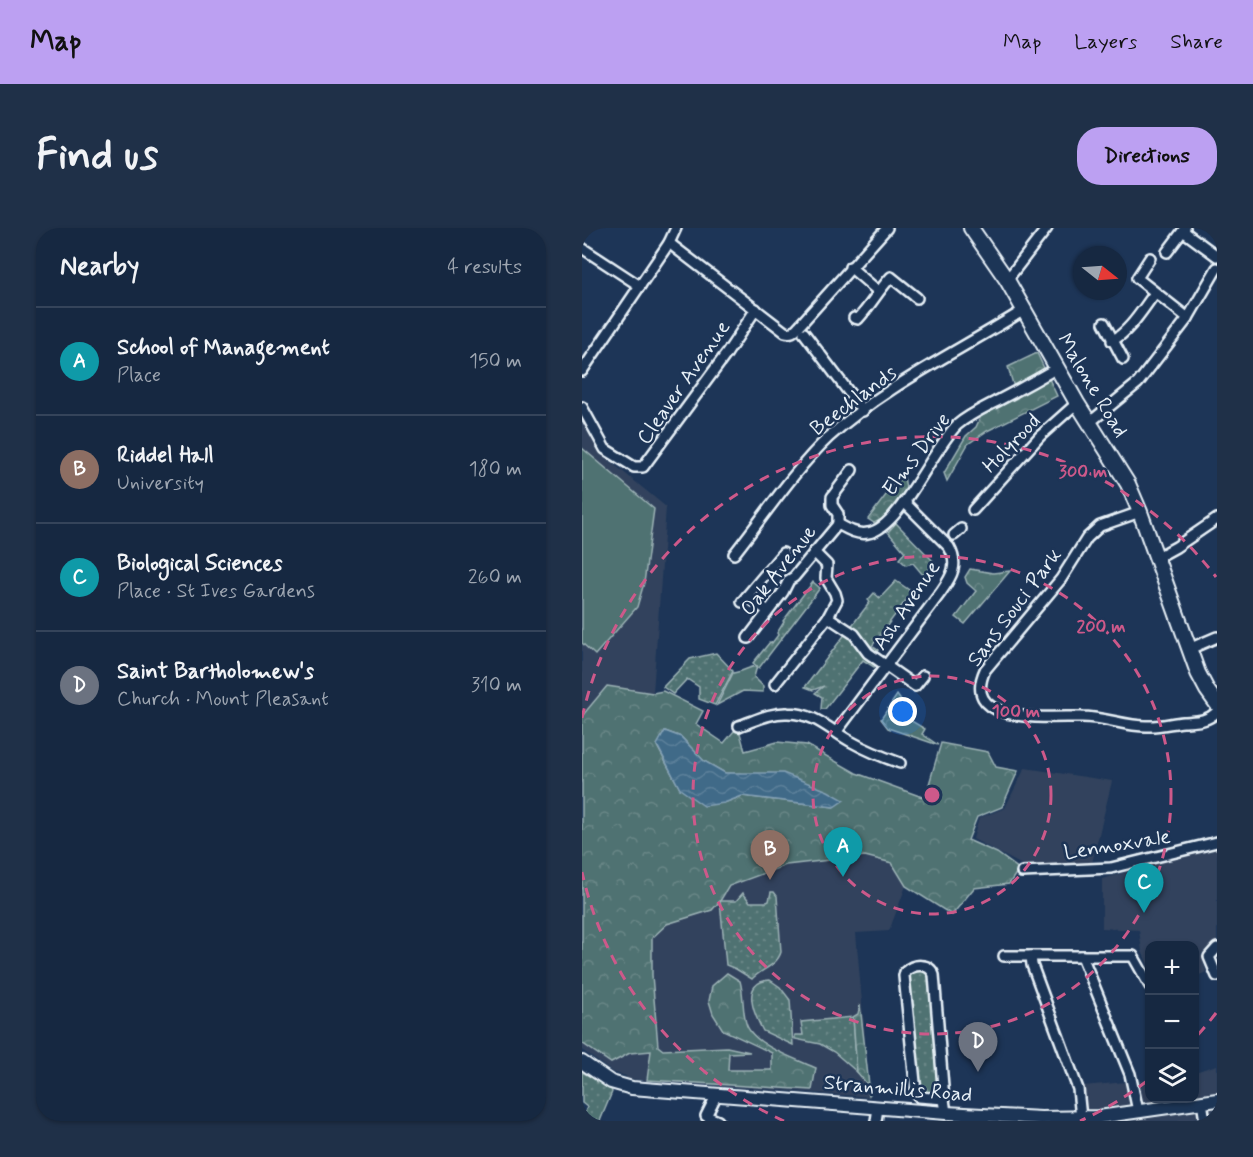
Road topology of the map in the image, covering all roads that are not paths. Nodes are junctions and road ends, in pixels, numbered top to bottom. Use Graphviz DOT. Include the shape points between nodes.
graph roads {
  1 [pos="676,228"];
  2 [pos="887,228"];
  3 [pos="971,228"];
  4 [pos="1047,228"];
  5 [pos="1184,229"];
  6 [pos="669,243"];
  7 [pos="582,248"];
  8 [pos="1167,252"];
  9 [pos="1217,256"];
  10 [pos="1150,258"];
  11 [pos="850,267"];
  12 [pos="1216,272"];
  13 [pos="1007,280"];
  14 [pos="640,286"];
  15 [pos="878,291"];
  16 [pos="1155,292"];
  17 [pos="917,298"];
  18 [pos="756,309"];
  19 [pos="1024,310"];
  20 [pos="854,318"];
  21 [pos="1188,318"];
  22 [pos="1104,323"];
  23 [pos="804,333"];
  24 [pos="1112,341"];
  25 [pos="1123,359"];
  26 [pos="1057,368"];
  27 [pos="582,371"];
  28 [pos="1077,403"];
  29 [pos="582,407"];
  30 [pos="863,411"];
  31 [pos="1089,423"];
  32 [pos="852,470"];
  33 [pos="904,502"];
  34 [pos="973,510"];
  35 [pos="1140,512"];
  36 [pos="1217,519"];
  37 [pos="838,524"];
  38 [pos="814,552"];
  39 [pos="783,553"];
  40 [pos="735,554"];
  41 [pos="1156,558"];
  42 [pos="768,611"];
  43 [pos="828,617"];
  44 [pos="1217,637"];
  45 [pos="748,638"];
  46 [pos="1189,649"];
  47 [pos="886,666"];
  48 [pos="922,676"];
  49 [pos="775,684"];
  50 [pos="1217,704"];
  51 [pos="1217,712"];
  52 [pos="739,726"];
  53 [pos="837,731"];
  54 [pos="900,763"];
  55 [pos="1217,842"];
  56 [pos="1022,872"];
  57 [pos="1217,948"];
  58 [pos="1004,956"];
  59 [pos="1082,956"];
  60 [pos="1031,957"];
  61 [pos="1217,976"];
  62 [pos="1145,978"];
  63 [pos="582,1062"];
  64 [pos="717,1094"];
  65 [pos="944,1100"];
  66 [pos="1217,1100"];
  67 [pos="1199,1101"];
  68 [pos="1188,1103"];
  69 [pos="1198,1103"];
  70 [pos="878,1107"];
  71 [pos="1140,1114"];
  72 [pos="944,1117"];
  73 [pos="1081,1118"];
  74 [pos="1040,1119"];
  75 [pos="1099,1119"];
  76 [pos="718,1121"];
  77 [pos="876,1121"];
  78 [pos="1205,1121"];
  1 -- 6 [label="street"];
  2 -- 11 [label="street"];
  3 -- 13 [label="main road, Malone Road"];
  4 -- 13 [label="street"];
  5 -- 8 [label="street"];
  5 -- 9 [label="street"];
  6 -- 14 [label="street"];
  6 -- 18 [label="street"];
  7 -- 14 [label="street"];
  10 -- 16 [label="street" via="1137,278"];
  11 -- 15 [label="street"];
  11 -- 18 [label="street" via="793,333 785,332"];
  12 -- 21 [label="street"];
  13 -- 19 [label="main road, Malone Road"];
  14 -- 27 [label="street"];
  15 -- 17 [label="street" via="891,277"];
  15 -- 20 [label="street" via="873,303 858,319"];
  16 -- 21 [label="street"];
  16 -- 24 [label="street" via="1131,325"];
  18 -- 29 [label="street, Cleaver Avenue" via="644,467 634,467 605,449"];
  19 -- 26 [label="main road, Malone Road"];
  19 -- 30 [label="street, Beechlands"];
  21 -- 31 [label="street" via="1138,383"];
  22 -- 24 [label="street"];
  23 -- 30 [label="street"];
  24 -- 25 [label="street"];
  26 -- 28 [label="main road, Malone Road"];
  26 -- 33 [label="street, Elms Drive" via="957,425"];
  28 -- 31 [label="main road, Malone Road"];
  28 -- 34 [label="street, Holyrood" via="1040,436"];
  30 -- 40 [label="street, Beechlands" via="816,450"];
  31 -- 35 [label="main road, Malone Road" via="1118,467"];
  32 -- 37 [label="street" via="832,497"];
  33 -- 37 [label="street, Elms Drive" via="871,533 860,534"];
  33 -- 47 [label="street, Ash Avenue" via="952,536 955,564 951,578"];
  35 -- 41 [label="main road, Malone Road"];
  35 -- 51 [label="street, Sans Souci Park" via="1101,526 1087,538 1055,586 985,670 981,678 982,695 1004,712 1032,718 1083,717 1146,726 1203,721"];
  36 -- 41 [label="street"];
  37 -- 38 [label="street, Oak Avenue"];
  38 -- 42 [label="street, Oak Avenue"];
  38 -- 43 [label="street" via="827,565 826,578 837,597"];
  39 -- 42 [label="street" via="745,599"];
  41 -- 46 [label="main road, Malone Road"];
  42 -- 45 [label="street, Oak Avenue"];
  43 -- 47 [label="street" via="854,634 868,653"];
  43 -- 49 [label="street"];
  44 -- 46 [label="street"];
  46 -- 50 [label="main road, Malone Road" via="1206,690"];
  47 -- 48 [label="street" via="915,686"];
  47 -- 53 [label="street, Ash Avenue"];
  52 -- 53 [label="street" via="787,713 815,718"];
  53 -- 54 [label="street" via="869,751"];
  55 -- 56 [label="street, Lennoxvale" via="1111,867"];
  57 -- 61 [label="street" via="1209,957"];
  58 -- 60 [label="street"];
  59 -- 60 [label="street"];
  59 -- 62 [label="street" via="1133,956"];
  59 -- 71 [label="street" via="1130,1074"];
  60 -- 73 [label="street" via="1078,1089"];
  63 -- 64 [label="street, Stranmillis Road" via="621,1086"];
  64 -- 70 [label="street, Stranmillis Road"];
  64 -- 76 [label="street" via="706,1116"];
  65 -- 65 [label="street" via="919,1097 916,1092 904,976 912,966 928,967 934,975"];
  65 -- 72 [label="street"];
  66 -- 67 [label="street, Stranmillis Road"];
  68 -- 71 [label="street, Stranmillis Road"];
  69 -- 78 [label="street"];
  70 -- 72 [label="street, Stranmillis Road"];
  70 -- 77 [label="street"];
  71 -- 75 [label="street, Stranmillis Road"];
  72 -- 74 [label="street, Stranmillis Road"];
  73 -- 74 [label="street, Stranmillis Road"];
  73 -- 75 [label="street, Stranmillis Road"];
}
